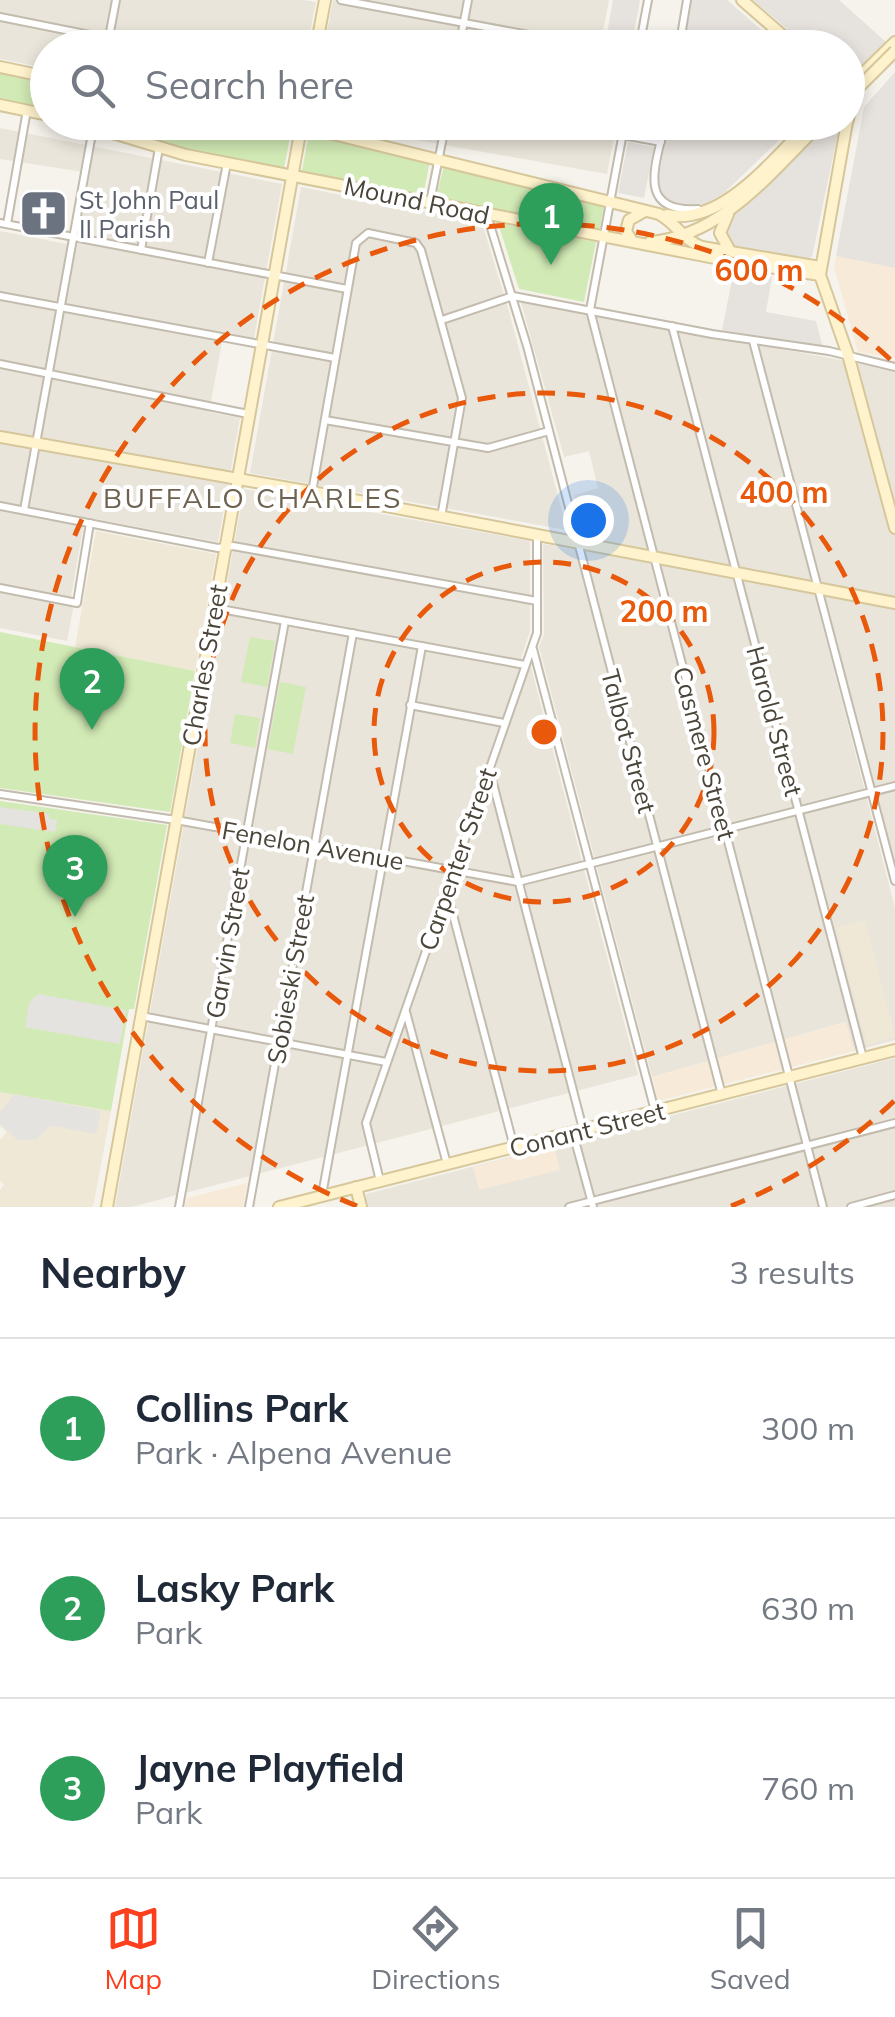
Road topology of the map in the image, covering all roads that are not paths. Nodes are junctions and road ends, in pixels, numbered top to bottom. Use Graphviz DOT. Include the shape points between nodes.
graph roads {
  1 [pos="116,0"];
  2 [pos="325,0"];
  3 [pos="341,0"];
  4 [pos="468,0"];
  5 [pos="648,0"];
  6 [pos="687,0"];
  7 [pos="742,0"];
  8 [pos="0,17"];
  9 [pos="464,22"];
  10 [pos="54,30"];
  11 [pos="110,30"];
  12 [pos="319,30"];
  13 [pos="462,30"];
  14 [pos="506,30"];
  15 [pos="642,30"];
  16 [pos="682,30"];
  17 [pos="776,30"];
  18 [pos="895,42"];
  19 [pos="895,51"];
  20 [pos="0,68"];
  21 [pos="30,74"];
  22 [pos="865,75"];
  23 [pos="865,78"];
  24 [pos="0,105"];
  25 [pos="27,110"];
  26 [pos="30,111"];
  27 [pos="90,140"];
  28 [pos="141,140"];
  29 [pos="299,140"];
  30 [pos="363,140"];
  31 [pos="443,140"];
  32 [pos="621,140"];
  33 [pos="650,140"];
  34 [pos="794,140"];
  35 [pos="802,140"];
  36 [pos="844,140"];
  37 [pos="661,142"];
  38 [pos="160,146"];
  39 [pos="439,160"];
  40 [pos="227,164"];
  41 [pos="292,175"];
  42 [pos="610,201"];
  43 [pos="430,204"];
  44 [pos="731,205"];
  45 [pos="646,210"];
  46 [pos="659,214"];
  47 [pos="487,215"];
  48 [pos="3,224"];
  49 [pos="681,234"];
  50 [pos="603,237"];
  51 [pos="73,238"];
  52 [pos="634,243"];
  53 [pos="141,250"];
  54 [pos="736,254"];
  55 [pos="208,263"];
  56 [pos="820,272"];
  57 [pos="274,276"];
  58 [pos="348,289"];
  59 [pos="0,296"];
  60 [pos="512,296"];
  61 [pos="60,307"];
  62 [pos="590,310"];
  63 [pos="442,320"];
  64 [pos="672,326"];
  65 [pos="754,340"];
  66 [pos="262,344"];
  67 [pos="335,358"];
  68 [pos="849,358"];
  69 [pos="0,364"];
  70 [pos="895,368"];
  71 [pos="48,374"];
  72 [pos="250,414"];
  73 [pos="325,420"];
  74 [pos="549,431"];
  75 [pos="0,437"];
  76 [pos="454,443"];
  77 [pos="36,444"];
  78 [pos="238,480"];
  79 [pos="312,492"];
  80 [pos="0,506"];
  81 [pos="24,510"];
  82 [pos="441,516"];
  83 [pos="90,523"];
  84 [pos="895,528"];
  85 [pos="537,534"];
  86 [pos="578,543"];
  87 [pos="226,548"];
  88 [pos="654,558"];
  89 [pos="736,574"];
  90 [pos="0,588"];
  91 [pos="819,589"];
  92 [pos="537,601"];
  93 [pos="895,603"];
  94 [pos="215,608"];
  95 [pos="284,621"];
  96 [pos="354,634"];
  97 [pos="422,646"];
  98 [pos="532,646"];
  99 [pos="525,666"];
  100 [pos="410,704"];
  101 [pos="504,723"];
  102 [pos="489,767"];
  103 [pos="895,786"];
  104 [pos="872,792"];
  105 [pos="0,794"];
  106 [pos="798,810"];
  107 [pos="176,820"];
  108 [pos="725,829"];
  109 [pos="247,832"];
  110 [pos="315,844"];
  111 [pos="657,846"];
  112 [pos="383,857"];
  113 [pos="590,864"];
  114 [pos="452,870"];
  115 [pos="895,881"];
  116 [pos="518,882"];
  117 [pos="446,889"];
  118 [pos="405,1009"];
  119 [pos="141,1016"];
  120 [pos="211,1028"];
  121 [pos="280,1041"];
  122 [pos="895,1050"];
  123 [pos="348,1053"];
  124 [pos="863,1058"];
  125 [pos="386,1062"];
  126 [pos="790,1077"];
  127 [pos="722,1094"];
  128 [pos="655,1112"];
  129 [pos="895,1123"];
  130 [pos="578,1132"];
  131 [pos="807,1146"];
  132 [pos="514,1147"];
  133 [pos="447,1165"];
  134 [pos="380,1181"];
  135 [pos="356,1187"];
  136 [pos="895,1195"];
  137 [pos="322,1196"];
  138 [pos="592,1204"];
  139 [pos="106,1207"];
  140 [pos="178,1207"];
  141 [pos="250,1207"];
  142 [pos="279,1207"];
  143 [pos="361,1207"];
  144 [pos="569,1207"];
  145 [pos="822,1207"];
  146 [pos="851,1207"];
  1 -- 11 [label="street"];
  2 -- 12 [label="street"];
  3 -- 9 [label="street"];
  4 -- 9 [label="street"];
  5 -- 15 [label="street"];
  6 -- 16 [label="street"];
  7 -- 17 [label="street"];
  8 -- 10 [label="street"];
  9 -- 13 [label="street"];
  9 -- 14 [label="street"];
  18 -- 22 [label="street, bridge"];
  19 -- 23 [label="street, bridge"];
  20 -- 21 [label="street"];
  24 -- 25 [label="street"];
  25 -- 26 [label="street"];
  25 -- 48 [label="street"];
  27 -- 51 [label="street"];
  28 -- 38 [label="street, Mound Road"];
  29 -- 41 [label="street, Charles Street"];
  30 -- 39 [label="street, Mound Road"];
  31 -- 39 [label="street"];
  32 -- 42 [label="street, Casmere Street"];
  33 -- 37 [label="street"];
  34 -- 44 [label="street"];
  35 -- 44 [label="street"];
  36 -- 56 [label="street"];
  37 -- 44 [label="street" via="654,185 662,203 688,210"];
  38 -- 40 [label="street, Mound Road"];
  38 -- 53 [label="street"];
  39 -- 42 [label="street, Mound Road"];
  39 -- 43 [label="street"];
  40 -- 41 [label="street, Mound Road"];
  40 -- 55 [label="street"];
  41 -- 43 [label="street, Mound Road"];
  41 -- 57 [label="street, Charles Street"];
  42 -- 45 [label="street, Mound Road"];
  42 -- 50 [label="street, Casmere Street"];
  43 -- 47 [label="street, Mound Road"];
  44 -- 46 [label="street" via="680,218"];
  44 -- 49 [label="street" via="710,223"];
  44 -- 54 [label="street" via="720,234"];
  45 -- 46 [label="street, Mound Road"];
  45 -- 52 [label="street" via="626,227"];
  46 -- 49 [label="street, Mound Road"];
  47 -- 50 [label="street, Mound Road"];
  47 -- 60 [label="street, Talbot Street"];
  48 -- 51 [label="street"];
  49 -- 52 [label="street"];
  49 -- 54 [label="street, Mound Road" via="699,246"];
  50 -- 52 [label="street, Mound Road"];
  50 -- 62 [label="street, Casmere Street"];
  51 -- 53 [label="street"];
  51 -- 61 [label="street"];
  52 -- 56 [label="street, Mound Road"];
  53 -- 55 [label="street"];
  54 -- 56 [label="street, Mound Road"];
  55 -- 57 [label="street"];
  56 -- 68 [label="street"];
  57 -- 58 [label="street"];
  57 -- 66 [label="street, Charles Street"];
  58 -- 63 [label="street" via="362,236 416,243"];
  58 -- 67 [label="street"];
  59 -- 61 [label="street"];
  60 -- 62 [label="street"];
  60 -- 63 [label="street"];
  60 -- 74 [label="street, Talbot Street"];
  61 -- 66 [label="street"];
  61 -- 71 [label="street"];
  62 -- 64 [label="street"];
  62 -- 88 [label="street, Casmere Street"];
  63 -- 76 [label="street" via="462,398"];
  64 -- 65 [label="street"];
  64 -- 89 [label="street, Harold Street"];
  65 -- 68 [label="street"];
  65 -- 91 [label="street"];
  66 -- 67 [label="street"];
  66 -- 72 [label="street, Charles Street"];
  67 -- 73 [label="street"];
  68 -- 70 [label="street"];
  68 -- 84 [label="street"];
  69 -- 71 [label="street"];
  71 -- 72 [label="street"];
  71 -- 77 [label="street"];
  72 -- 78 [label="street, Charles Street"];
  73 -- 76 [label="street"];
  73 -- 79 [label="street"];
  74 -- 76 [label="street" via="488,448"];
  74 -- 86 [label="street, Talbot Street"];
  75 -- 77 [label="street"];
  76 -- 82 [label="street"];
  77 -- 78 [label="street"];
  77 -- 81 [label="street"];
  78 -- 79 [label="street"];
  78 -- 87 [label="street, Charles Street"];
  79 -- 82 [label="street"];
  80 -- 81 [label="street"];
  81 -- 83 [label="street"];
  82 -- 85 [label="street"];
  83 -- 87 [label="street"];
  83 -- 90 [label="street" via="77,602"];
  85 -- 86 [label="street"];
  85 -- 92 [label="street, Carpenter Street"];
  86 -- 88 [label="street"];
  86 -- 111 [label="street, Talbot Street"];
  87 -- 92 [label="street"];
  87 -- 94 [label="street, Charles Street"];
  88 -- 89 [label="street"];
  88 -- 108 [label="street, Casmere Street"];
  89 -- 91 [label="street"];
  89 -- 106 [label="street, Harold Street"];
  91 -- 93 [label="street"];
  91 -- 104 [label="street"];
  92 -- 98 [label="street, Carpenter Street"];
  94 -- 95 [label="street"];
  94 -- 107 [label="street, Charles Street"];
  95 -- 96 [label="street"];
  95 -- 109 [label="street, Garvin Street"];
  96 -- 97 [label="street"];
  96 -- 110 [label="street, Sobieski Street"];
  97 -- 99 [label="street"];
  97 -- 100 [label="street"];
  98 -- 99 [label="street, Carpenter Street"];
  98 -- 113 [label="street"];
  99 -- 101 [label="street, Carpenter Street"];
  100 -- 101 [label="street"];
  100 -- 112 [label="street"];
  101 -- 102 [label="street, Carpenter Street"];
  102 -- 114 [label="street, Carpenter Street"];
  102 -- 116 [label="street"];
  103 -- 104 [label="street, Fenelon Avenue"];
  104 -- 106 [label="street, Fenelon Avenue"];
  104 -- 115 [label="street"];
  105 -- 107 [label="street, Fenelon Avenue"];
  106 -- 108 [label="street, Fenelon Avenue"];
  106 -- 124 [label="street, Harold Street"];
  107 -- 109 [label="street, Fenelon Avenue"];
  107 -- 119 [label="street, Charles Street"];
  108 -- 111 [label="street, Fenelon Avenue"];
  108 -- 126 [label="street, Casmere Street"];
  109 -- 110 [label="street, Fenelon Avenue"];
  109 -- 120 [label="street, Garvin Street"];
  110 -- 112 [label="street, Fenelon Avenue"];
  110 -- 121 [label="street, Sobieski Street"];
  111 -- 113 [label="street, Fenelon Avenue"];
  111 -- 127 [label="street, Talbot Street"];
  112 -- 114 [label="street, Fenelon Avenue"];
  112 -- 123 [label="street"];
  113 -- 116 [label="street, Fenelon Avenue"];
  113 -- 128 [label="street"];
  114 -- 116 [label="street, Fenelon Avenue"];
  114 -- 117 [label="street, Carpenter Street"];
  116 -- 130 [label="street"];
  117 -- 118 [label="street, Carpenter Street"];
  117 -- 132 [label="street"];
  118 -- 125 [label="street, Carpenter Street"];
  118 -- 133 [label="street"];
  119 -- 120 [label="street"];
  119 -- 139 [label="street, Charles Street"];
  120 -- 121 [label="street"];
  120 -- 140 [label="street, Garvin Street"];
  121 -- 123 [label="street"];
  121 -- 141 [label="street, Sobieski Street"];
  122 -- 124 [label="street, Conant Street"];
  123 -- 125 [label="street"];
  123 -- 137 [label="street"];
  124 -- 126 [label="street, Conant Street"];
  125 -- 134 [label="street, Carpenter Street" via="366,1125"];
  126 -- 127 [label="street, Conant Street"];
  126 -- 131 [label="street, Casmere Street"];
  127 -- 128 [label="street, Conant Street"];
  128 -- 130 [label="street, Conant Street"];
  129 -- 131 [label="street"];
  130 -- 132 [label="street, Conant Street"];
  130 -- 138 [label="street"];
  131 -- 138 [label="street"];
  131 -- 145 [label="street, Casmere Street"];
  132 -- 133 [label="street, Conant Street"];
  133 -- 134 [label="street, Conant Street"];
  134 -- 135 [label="street, Conant Street"];
  135 -- 137 [label="street, Conant Street"];
  135 -- 143 [label="street"];
  136 -- 146 [label="street"];
  137 -- 142 [label="street, Conant Street"];
  138 -- 144 [label="street"];
}
